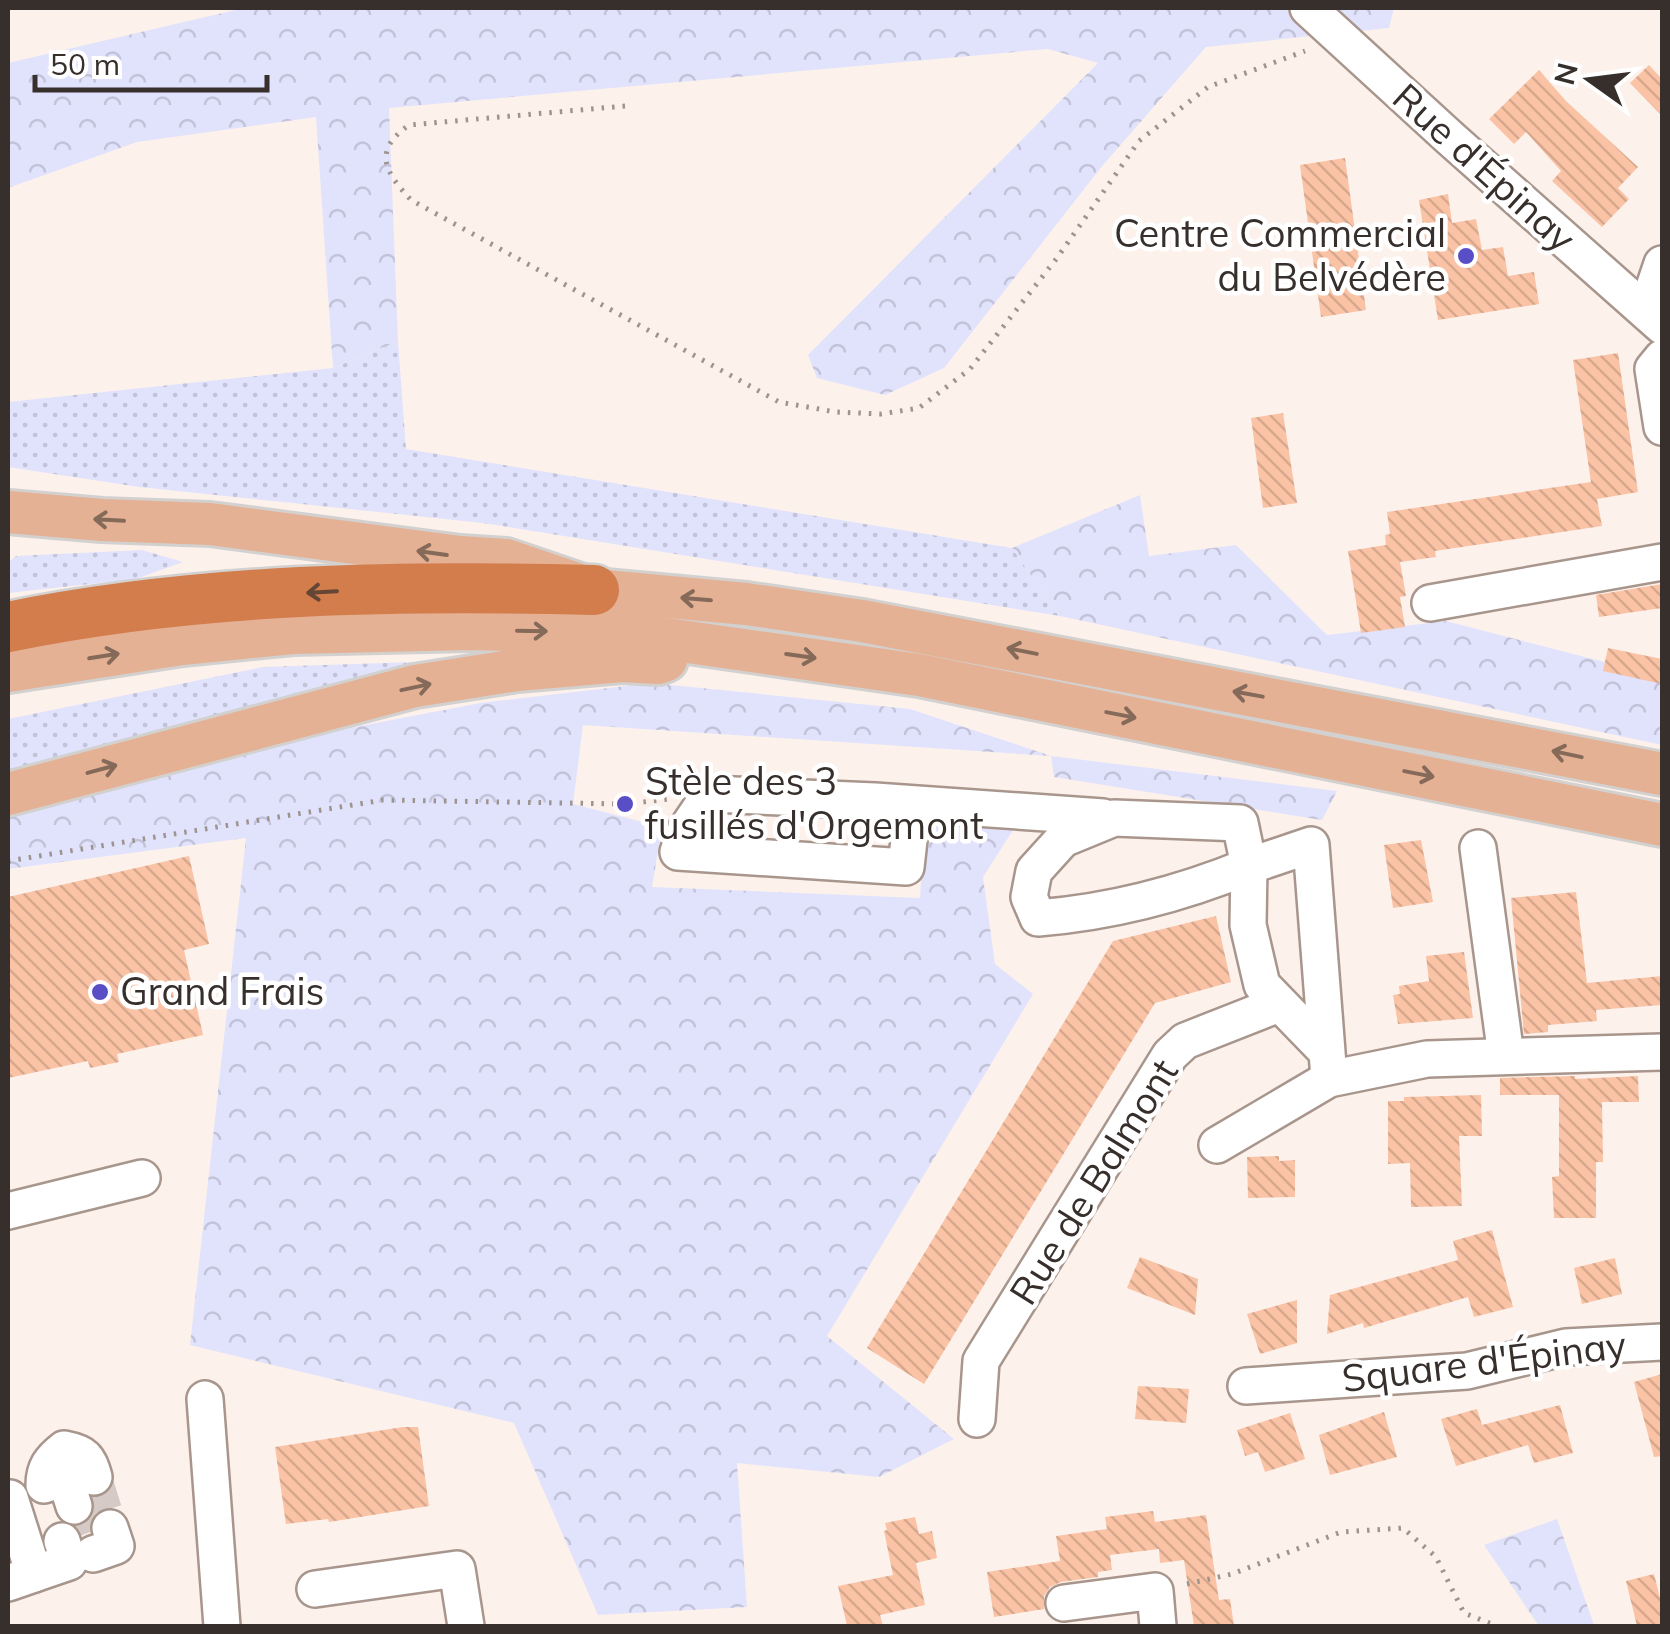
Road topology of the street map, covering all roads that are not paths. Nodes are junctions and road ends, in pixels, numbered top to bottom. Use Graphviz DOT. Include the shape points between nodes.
graph roads {
  1 [pos="1308,8"];
  2 [pos="1662,264"];
  3 [pos="1654,319"];
  4 [pos="1662,358"];
  5 [pos="1662,427"];
  6 [pos="8,512"];
  7 [pos="1662,562"];
  8 [pos="594,590"];
  9 [pos="1430,603"];
  10 [pos="8,627"];
  11 [pos="705,642"];
  12 [pos="8,671"];
  13 [pos="1662,774"];
  14 [pos="8,794"];
  15 [pos="913,804"];
  16 [pos="1114,818"];
  17 [pos="1662,825"];
  18 [pos="1478,848"];
  19 [pos="1249,866"];
  20 [pos="1280,1004"];
  21 [pos="1662,1052"];
  22 [pos="1506,1056"];
  23 [pos="1328,1066"];
  24 [pos="1217,1144"];
  25 [pos="142,1178"];
  26 [pos="8,1210"];
  27 [pos="1662,1342"];
  28 [pos="1246,1386"];
  29 [pos="206,1399"];
  30 [pos="977,1419"];
  31 [pos="9,1499"];
  32 [pos="21,1579"];
  33 [pos="315,1589"];
  34 [pos="1064,1603"];
  35 [pos="222,1626"];
  36 [pos="466,1626"];
  37 [pos="1158,1626"];
  1 -- 3 [label="street, Rue d'Épinay"];
  2 -- 3 [label="street"];
  4 -- 5 [label="street" via="1653,369"];
  8 -- 6 [label="main road, one-way" via="506,560 210,524"];
  7 -- 9 [label="street"];
  8 -- 10 [label="highway, one-way" via="436,586 286,594 73,614"];
  13 -- 8 [label="main road, one-way" via="862,620"];
  12 -- 11 [label="main road, one-way" via="292,633 625,633"];
  14 -- 11 [label="main road, one-way" via="415,686 518,670 658,663"];
  11 -- 17 [label="main road, one-way" via="919,674"];
  15 -- 15 [label="street" via="710,794 678,852 906,867"];
  15 -- 16 [label="street"];
  16 -- 19 [label="street" via="1240,823"];
  16 -- 19 [label="street" via="1063,839 1034,870 1029,897 1038,918 1094,913 1201,886"];
  18 -- 22 [label="street"];
  19 -- 20 [label="street" via="1248,925 1262,985"];
  19 -- 23 [label="street" via="1311,845"];
  20 -- 23 [label="street"];
  20 -- 30 [label="street, Rue de Balmont" via="1185,1041 1170,1054 981,1361"];
  21 -- 22 [label="street"];
  22 -- 23 [label="street"];
  23 -- 24 [label="street"];
  25 -- 26 [label="street"];
  27 -- 28 [label="street, Square d'Épinay" via="1566,1347 1467,1371"];
  29 -- 35 [label="street"];
  31 -- 32 [label="street"];
  31 -- 32 [label="street" via="76,1522"];
  33 -- 36 [label="street" via="457,1569"];
  34 -- 37 [label="street" via="1155,1591"];
}
